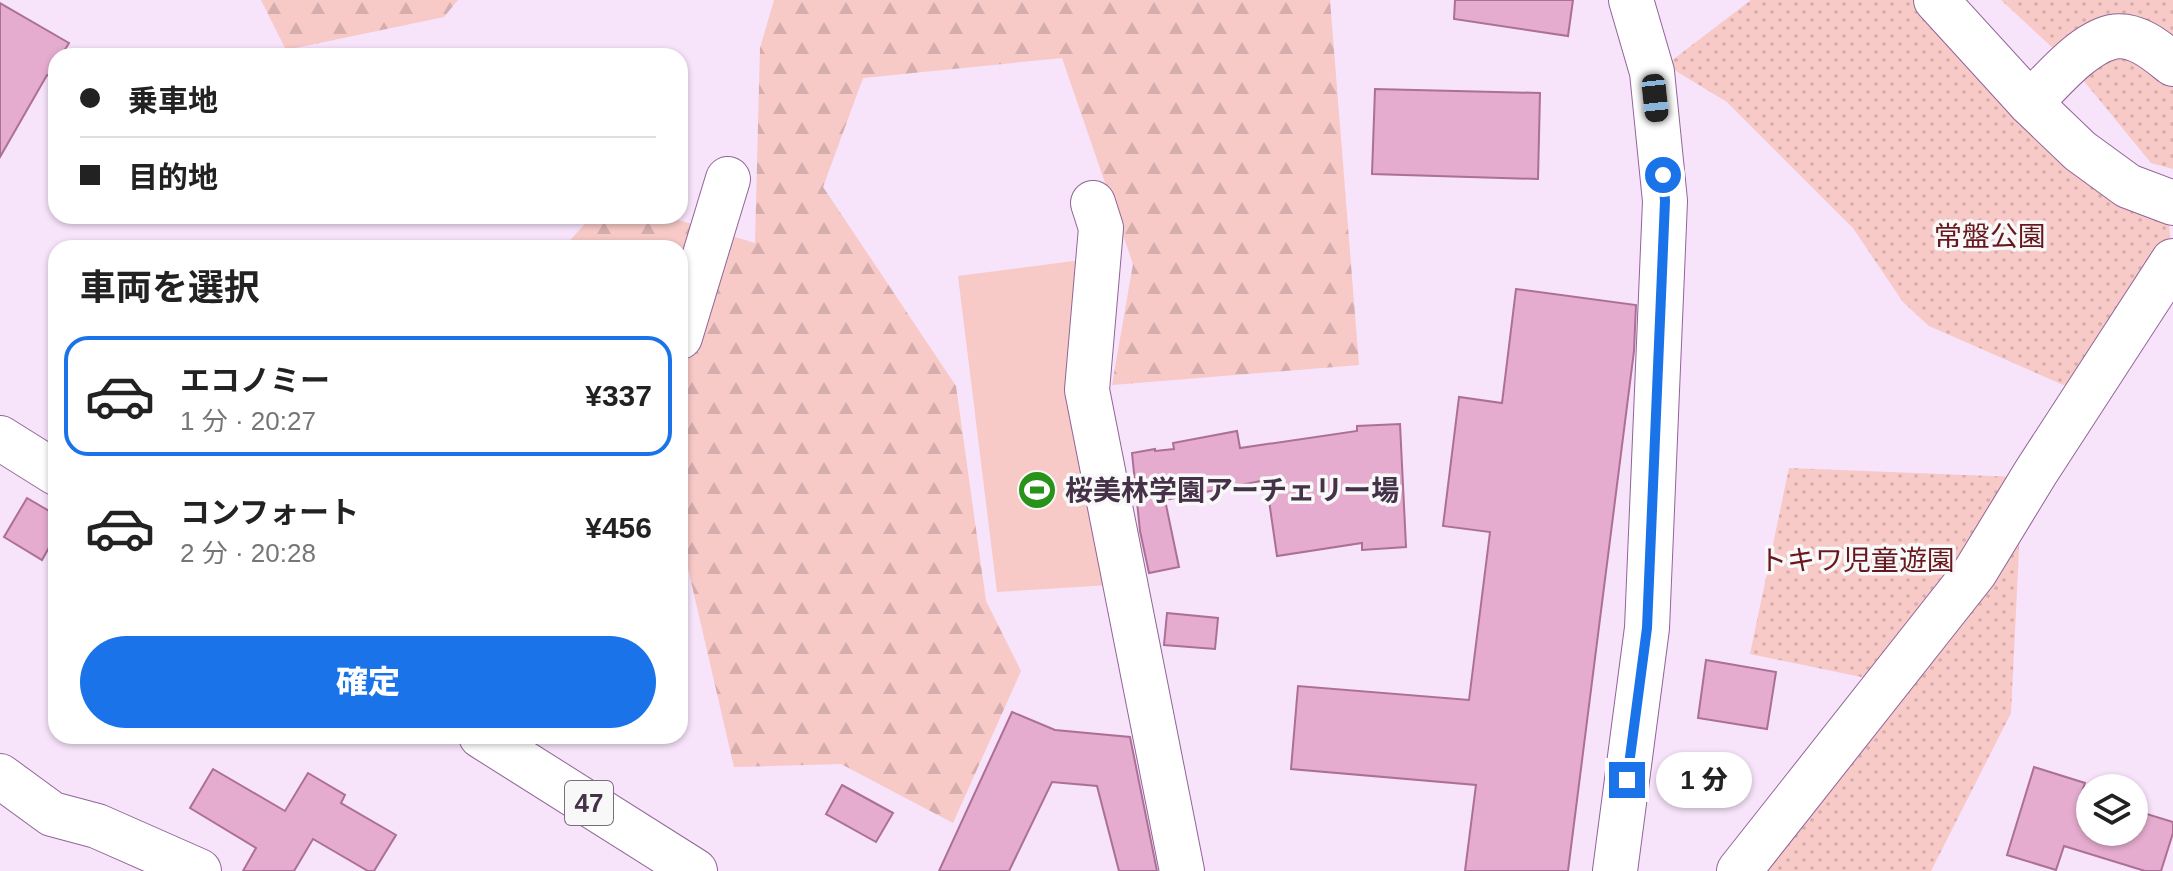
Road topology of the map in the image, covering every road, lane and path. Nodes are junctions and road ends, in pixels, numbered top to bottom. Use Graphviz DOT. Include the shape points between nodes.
graph roads {
  1 [pos="1631,0"];
  2 [pos="1936,0"];
  3 [pos="2173,64"];
  4 [pos="2030,103"];
  5 [pos="728,179"];
  6 [pos="1093,203"];
  7 [pos="2173,203"];
  8 [pos="2173,261"];
  9 [pos="688,311"];
  10 [pos="0,438"];
  11 [pos="48,468"];
  12 [pos="494,744"];
  13 [pos="0,776"];
  14 [pos="199,871"];
  15 [pos="695,871"];
  16 [pos="1182,871"];
  17 [pos="1615,871"];
  18 [pos="1739,871"];
  1 -- 17 [label="street" via="1652,72 1665,201 1647,628"];
  2 -- 4 [label="street"];
  3 -- 4 [label="street" via="2153,47 2113,37 2070,64"];
  4 -- 7 [label="street" via="2106,172"];
  5 -- 9 [label="street"];
  6 -- 16 [label="street" via="1101,228 1087,390"];
  8 -- 18 [label="street" via="1975,572"];
  10 -- 11 [label="street"];
  12 -- 15 [label="street, 47"];
  13 -- 14 [label="street" via="52,814 97,826"];
}
